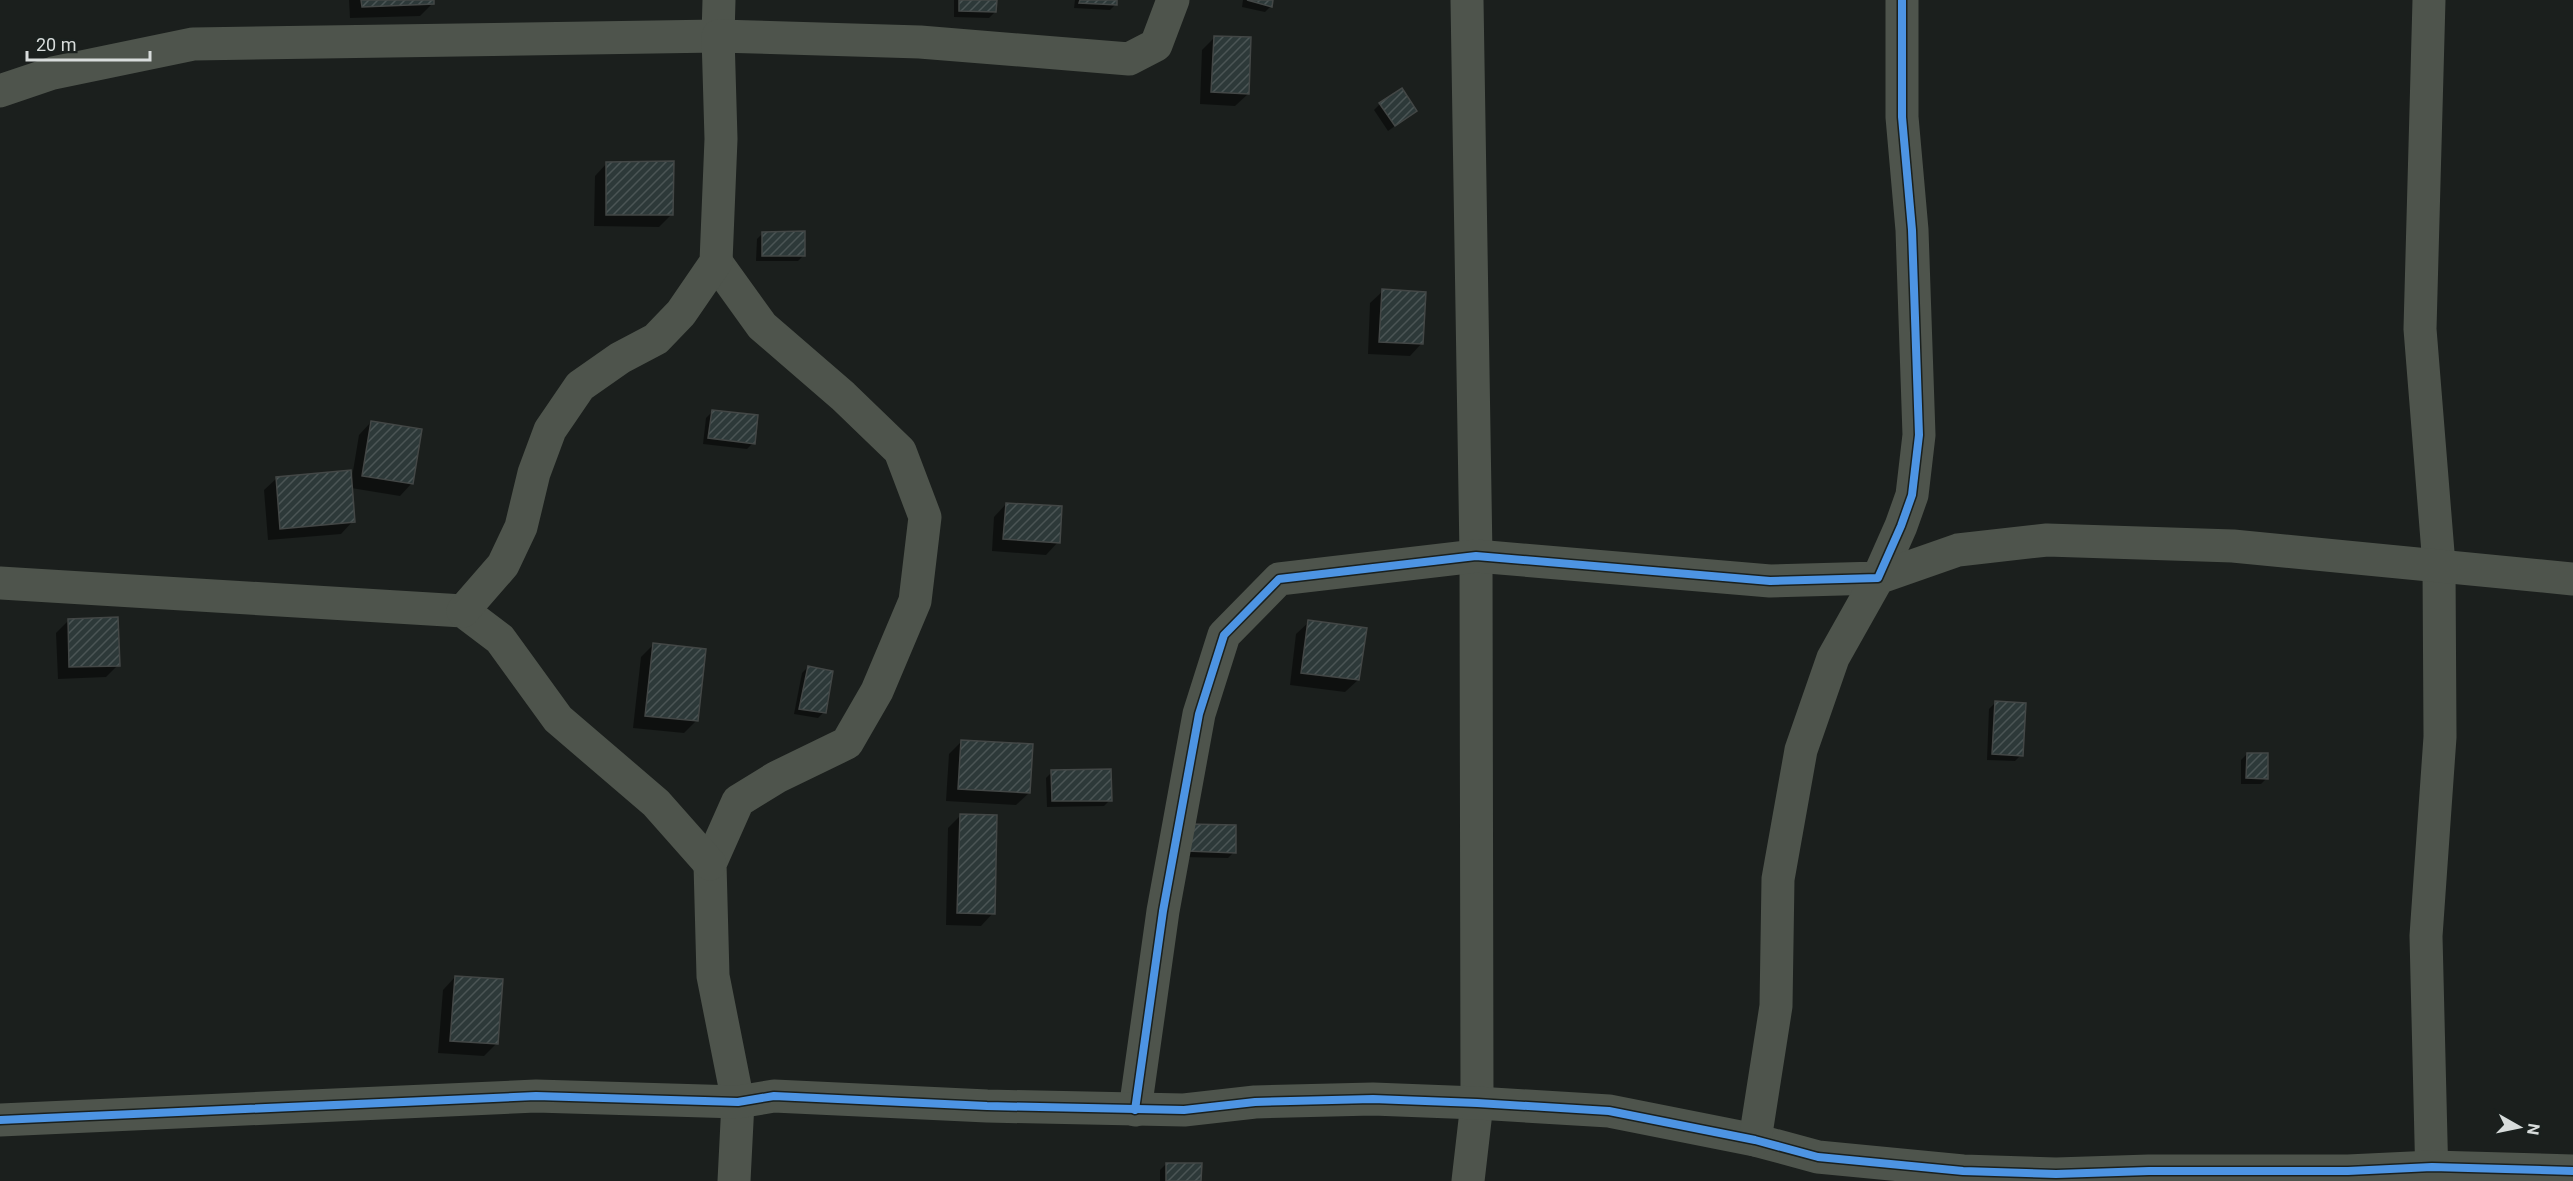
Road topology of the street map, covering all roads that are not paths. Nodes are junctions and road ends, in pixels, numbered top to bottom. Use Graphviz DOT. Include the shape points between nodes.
graph roads {
  1 [pos="719,0"];
  2 [pos="1173,0"];
  3 [pos="1467,0"];
  4 [pos="1902,0"];
  5 [pos="2429,0"];
  6 [pos="718,36"];
  7 [pos="0,91"];
  8 [pos="716,261"];
  9 [pos="1476,556"];
  10 [pos="2439,565"];
  11 [pos="1878,578"];
  12 [pos="2573,579"];
  13 [pos="0,583"];
  14 [pos="463,610"];
  15 [pos="711,864"];
  16 [pos="738,1102"];
  17 [pos="1477,1103"];
  18 [pos="1135,1110"];
  19 [pos="0,1120"];
  20 [pos="1755,1140"];
  21 [pos="2573,1171"];
  22 [pos="2432,1174"];
  23 [pos="734,1181"];
  24 [pos="1468,1181"];
  1 -- 6 [label="street"];
  2 -- 6 [label="street" via="1156,45 1129,59 920,42"];
  3 -- 9 [label="street"];
  4 -- 11 [label="street" via="1902,117 1912,230 1919,435 1912,495"];
  5 -- 10 [label="street" via="2420,329"];
  6 -- 7 [label="street" via="193,44 53,73"];
  6 -- 8 [label="street" via="721,139"];
  8 -- 14 [label="street" via="681,313 656,339 580,386 550,430 534,473 521,527 503,565"];
  8 -- 15 [label="street" via="762,326 900,451 925,517 915,601 877,691 847,743 738,801"];
  9 -- 11 [label="street" via="1770,581"];
  9 -- 17 [label="street"];
  9 -- 18 [label="street" via="1279,579 1224,635 1197,726 1163,911"];
  10 -- 11 [label="street" via="2233,546 2047,540 1958,550"];
  10 -- 12 [label="street"];
  10 -- 22 [label="street" via="2440,737 2426,936"];
  11 -- 20 [label="street" via="1833,658 1801,750 1778,879 1776,1006"];
  13 -- 14 [label="street"];
  14 -- 15 [label="street" via="500,639 558,719 656,803"];
  15 -- 16 [label="street" via="713,976"];
  16 -- 18 [label="street" via="774,1096"];
  16 -- 19 [label="street" via="536,1096"];
  16 -- 23 [label="street"];
  17 -- 18 [label="street" via="1373,1099"];
  17 -- 20 [label="street" via="1609,1111"];
  17 -- 24 [label="street"];
  20 -- 22 [label="street" via="1818,1157 1963,1171"];
  21 -- 22 [label="street"];
}
